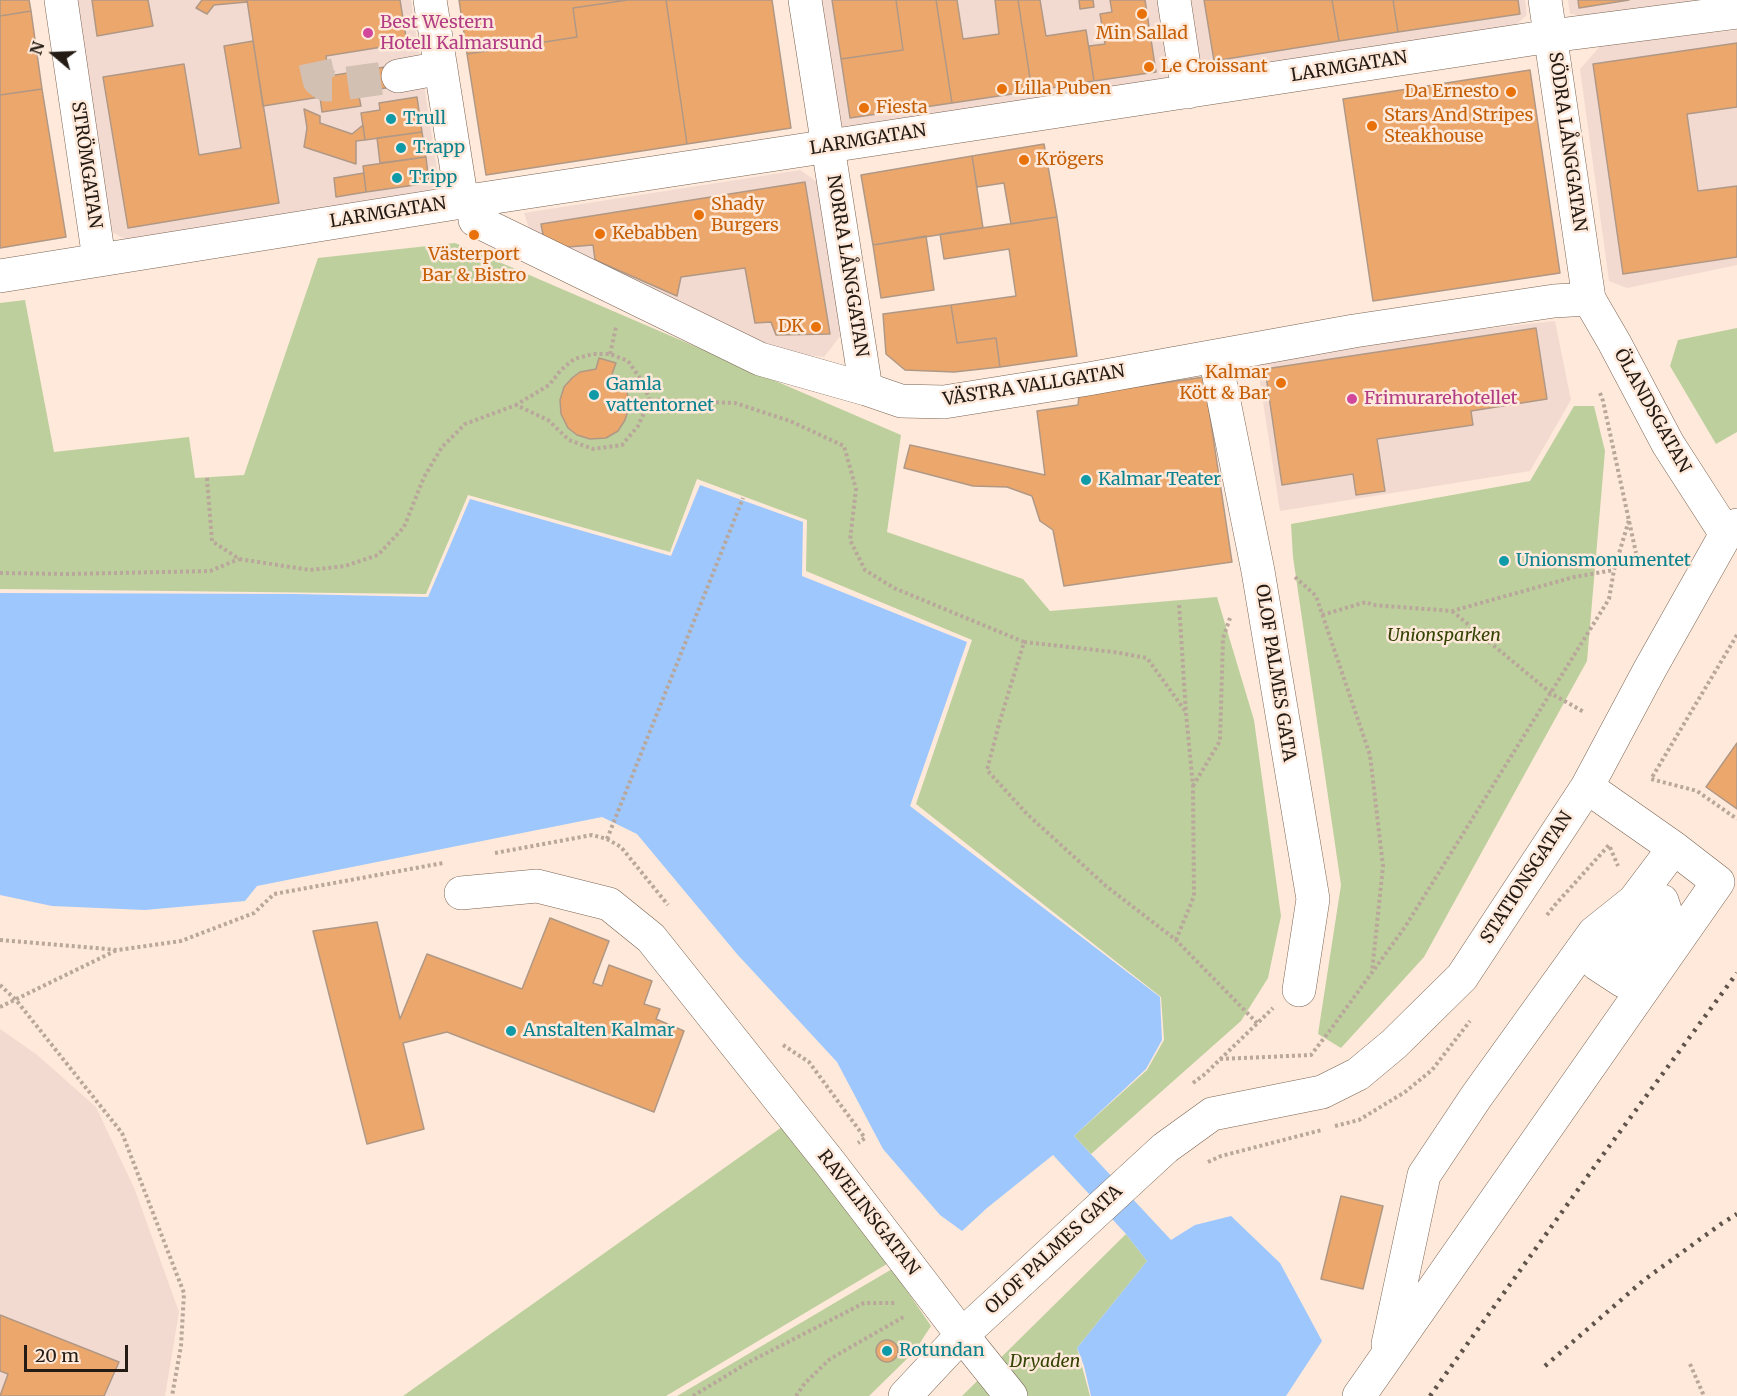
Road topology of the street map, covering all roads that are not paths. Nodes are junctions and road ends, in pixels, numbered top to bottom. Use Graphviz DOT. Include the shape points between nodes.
graph roads {
  1 [pos="62,0"];
  2 [pos="430,0"];
  3 [pos="805,0"];
  4 [pos="1174,0"];
  5 [pos="1545,0"];
  6 [pos="1737,12"];
  7 [pos="1551,36"];
  8 [pos="441,68"];
  9 [pos="398,76"];
  10 [pos="1188,92"];
  11 [pos="828,146"];
  12 [pos="469,211"];
  13 [pos="99,258"];
  14 [pos="0,276"];
  15 [pos="1588,292"];
  16 [pos="1215,357"];
  17 [pos="866,389"];
  18 [pos="1731,529"];
  19 [pos="1587,787"];
  20 [pos="1674,848"];
  21 [pos="461,893"];
  22 [pos="1299,990"];
  23 [pos="1212,1114"];
  24 [pos="962,1335"];
  25 [pos="1385,1359"];
  26 [pos="905,1396"];
  27 [pos="1011,1396"];
  28 [pos="1359,1396"];
  1 -- 13 [label="street, STRÖMGATAN"];
  2 -- 8 [label="street"];
  3 -- 11 [label="street, NORRA LÅNGGATAN"];
  4 -- 10 [label="street"];
  5 -- 7 [label="street, SÖDRA LÅNGGATAN"];
  6 -- 7 [label="street, LARMGATAN"];
  7 -- 10 [label="street, LARMGATAN"];
  7 -- 15 [label="street, SÖDRA LÅNGGATAN"];
  8 -- 9 [label="street"];
  8 -- 12 [label="street"];
  10 -- 11 [label="street, LARMGATAN"];
  11 -- 12 [label="street, LARMGATAN"];
  11 -- 17 [label="street, NORRA LÅNGGATAN"];
  12 -- 13 [label="street, LARMGATAN"];
  12 -- 17 [label="street, VÄSTRA VALLGATAN" via="760,359"];
  13 -- 14 [label="street, LARMGATAN"];
  15 -- 16 [label="street, VÄSTRA VALLGATAN" via="1554,301"];
  15 -- 18 [label="street, ÖLANDSGATAN" via="1668,444"];
  16 -- 17 [label="street, VÄSTRA VALLGATAN" via="944,402 901,401"];
  16 -- 22 [label="street, OLOF PALMES GATA" via="1260,584 1313,899"];
  18 -- 19 [label="street, STATIONSGATAN"];
  19 -- 20 [label="street"];
  19 -- 23 [label="street, STATIONSGATAN" via="1462,977 1394,1044 1358,1074 1322,1092"];
  20 -- 25 [label="street" via="1634,901 1594,933 1424,1175"];
  20 -- 25 [label="street" via="1718,882"];
  21 -- 24 [label="street, RAVELINSGATAN" via="537,886 609,904 651,938"];
  23 -- 24 [label="street, OLOF PALMES GATA" via="1165,1148"];
  24 -- 26 [label="street, OLOF PALMES GATA"];
  24 -- 27 [label="street, RAVELINSGATAN"];
  25 -- 28 [label="street"];
}
